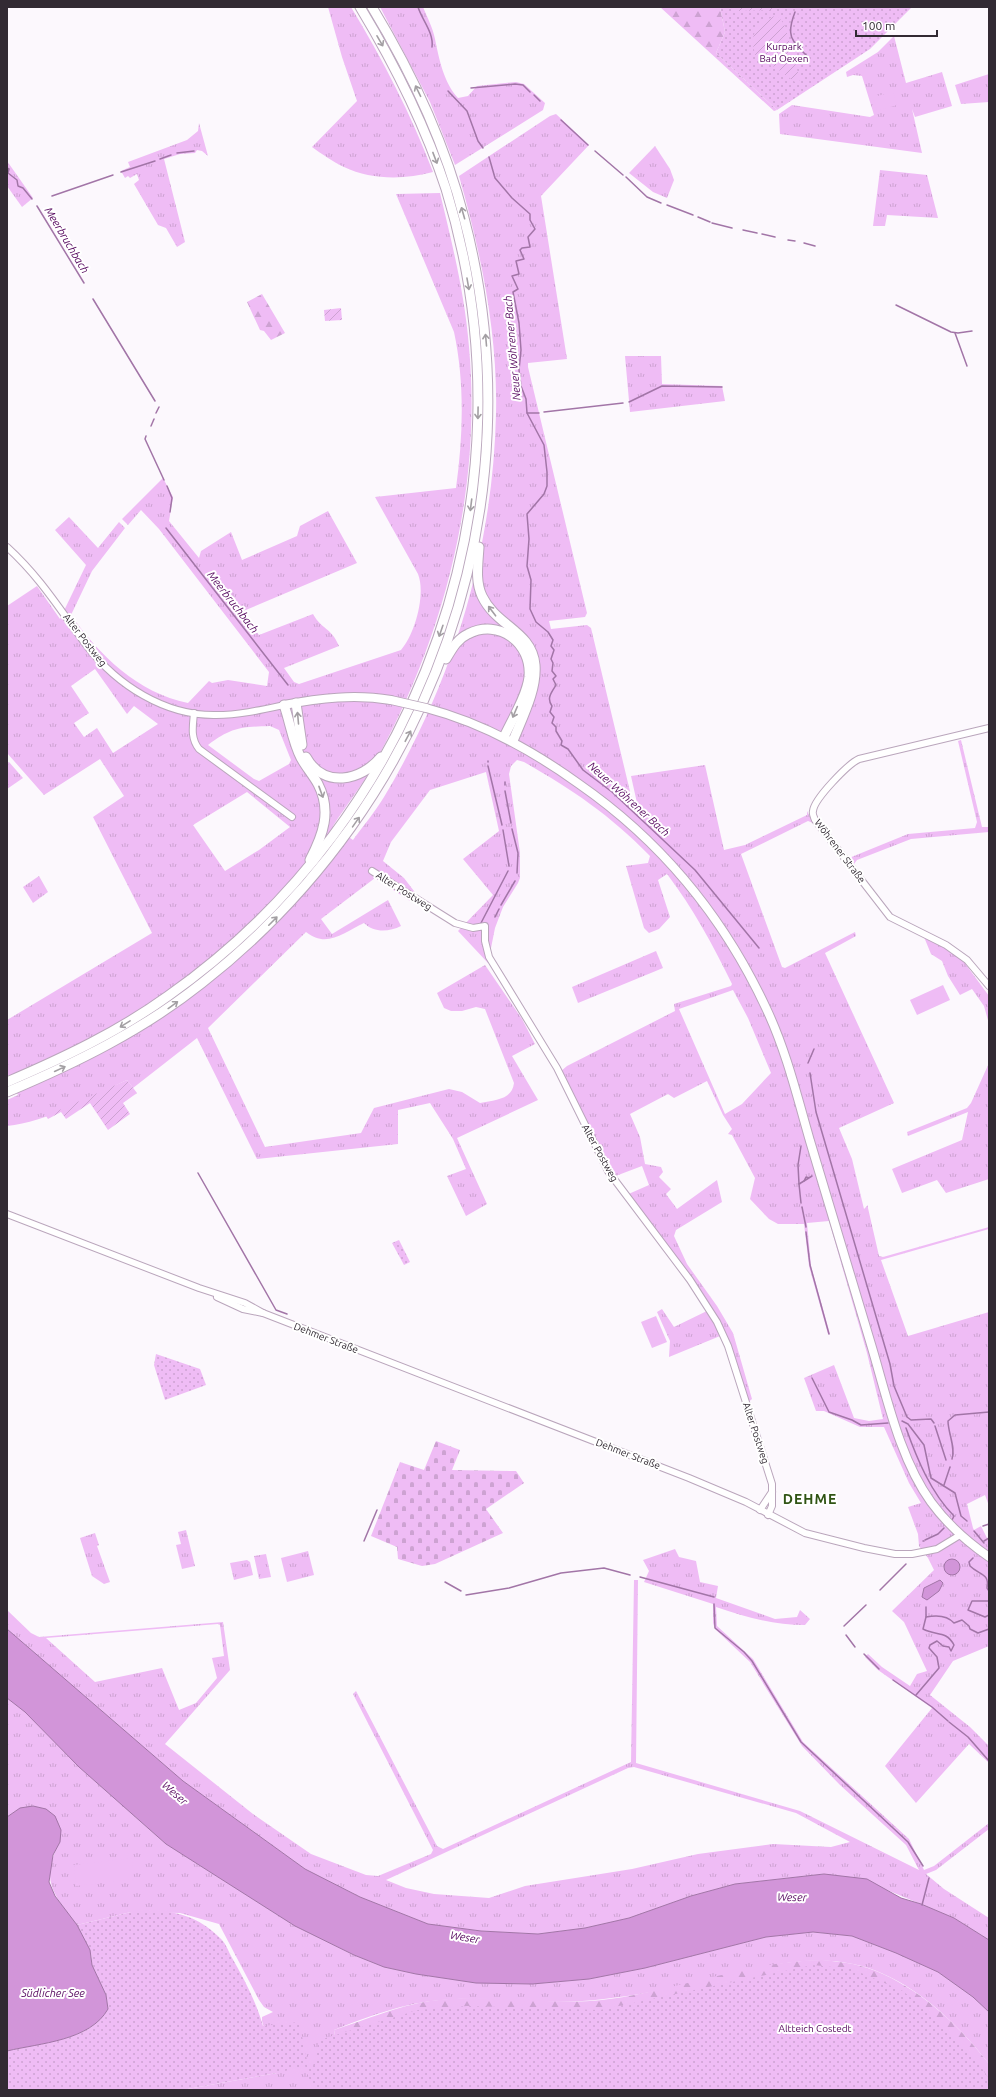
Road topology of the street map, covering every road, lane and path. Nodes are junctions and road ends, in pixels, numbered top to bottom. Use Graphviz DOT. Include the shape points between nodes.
graph roads {
  1 [pos="360,7"];
  2 [pos="372,7"];
  3 [pos="480,510"];
  4 [pos="7,547"];
  5 [pos="437,674"];
  6 [pos="296,703"];
  7 [pos="284,706"];
  8 [pos="194,713"];
  9 [pos="989,728"];
  10 [pos="395,738"];
  11 [pos="508,739"];
  12 [pos="292,817"];
  13 [pos="372,871"];
  14 [pos="302,876"];
  15 [pos="989,986"];
  16 [pos="7,1082"];
  17 [pos="7,1092"];
  18 [pos="7,1214"];
  19 [pos="772,1492"];
  20 [pos="760,1510"];
  21 [pos="768,1515"];
  22 [pos="960,1535"];
  23 [pos="989,1557"];
  1 -- 10 [label="highway, one-way" via="400,77 438,165 463,257 477,361 476,452 464,545 441,632 421,685"];
  3 -- 2 [label="highway, one-way" via="487,440 488,379 484,324 473,255 456,187 437,135 406,66"];
  3 -- 5 [label="highway" via="461,600"];
  11 -- 3 [label="highway, one-way" via="533,686 535,665 528,645 515,630 496,617 482,595 477,579"];
  4 -- 8 [label="street, Alter Postweg" via="40,581 90,650 118,679 160,704"];
  5 -- 11 [label="highway, one-way" via="457,642 467,634 479,629 492,629 514,638 525,652 529,677"];
  17 -- 5 [label="highway, one-way" via="85,1057 146,1023 200,985 260,934 307,886 362,814 396,759"];
  6 -- 7 [label="main road"];
  10 -- 6 [label="highway, one-way" via="368,770 357,776 344,778 327,775 307,759 302,748"];
  6 -- 11 [label="main road, bridge" via="344,697 391,700 469,720"];
  7 -- 8 [label="street, Alter Postweg" via="238,714"];
  7 -- 14 [label="highway, one-way" via="298,752 319,785 326,808 322,837"];
  8 -- 12 [label="street" via="193,736 199,748"];
  9 -- 15 [label="street, Wöhrener Straße" via="859,758 848,766 817,801 813,811 815,820 890,917 957,952"];
  10 -- 14 [label="highway" via="353,810"];
  11 -- 22 [label="main road" via="558,768 630,822 692,888 745,966 767,1009 788,1063 902,1441 929,1499"];
  13 -- 19 [label="street, Alter Postweg" via="455,923 473,928 485,926 489,957 557,1068 608,1171 690,1280 717,1322 728,1346 755,1429 772,1484"];
  14 -- 16 [label="highway, one-way" via="244,935 169,995 117,1029 76,1051"];
  18 -- 20 [label="street, Dehmer Straße" via="199,1288 245,1302 262,1313 631,1454"];
  19 -- 20 [label="street"];
  19 -- 21 [label="street, Alter Postweg" via="772,1506"];
  20 -- 21 [label="street, Dehmer Straße"];
  21 -- 22 [label="street, Dehmer Straße" via="805,1533 895,1554 912,1554 937,1549"];
  22 -- 23 [label="main road"];
}
